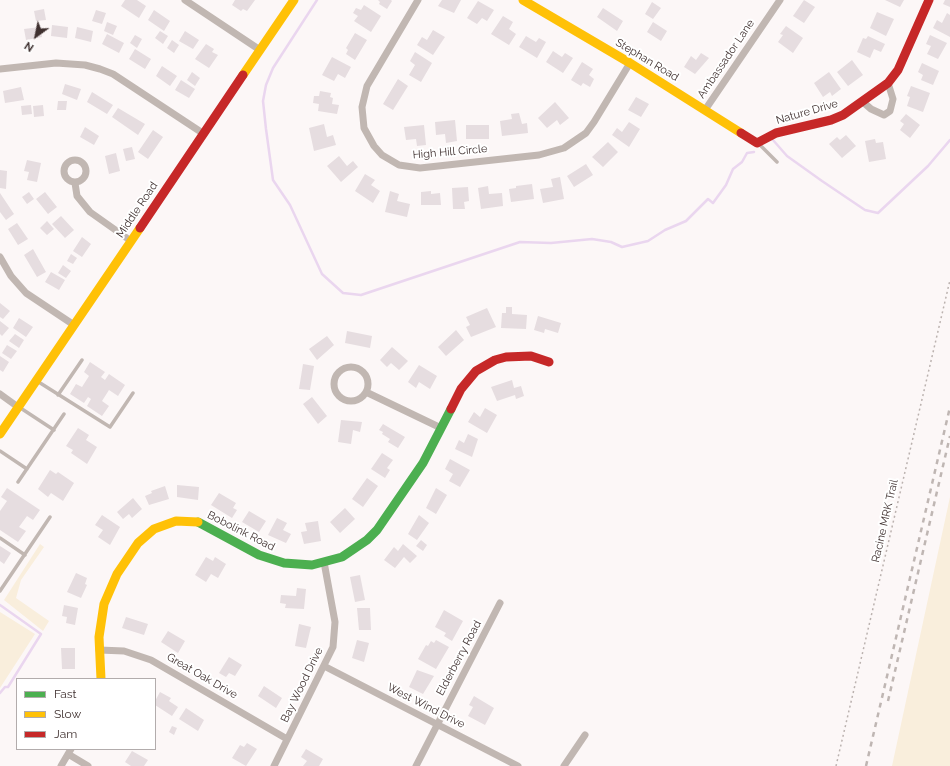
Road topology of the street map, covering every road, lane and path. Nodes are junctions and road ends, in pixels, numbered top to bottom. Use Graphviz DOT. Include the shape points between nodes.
graph roads {
  1 [pos="185,0"];
  2 [pos="294,0"];
  3 [pos="418,0"];
  4 [pos="523,0"];
  5 [pos="780,0"];
  6 [pos="929,0"];
  7 [pos="260,50"];
  8 [pos="630,63"];
  9 [pos="0,69"];
  10 [pos="888,83"];
  11 [pos="863,102"];
  12 [pos="705,110"];
  13 [pos="204,134"];
  14 [pos="757,143"];
  15 [pos="777,162"];
  16 [pos="75,182"];
  17 [pos="131,242"];
  18 [pos="0,257"];
  19 [pos="950,280"];
  20 [pos="74,325"];
  21 [pos="82,360"];
  22 [pos="549,362"];
  23 [pos="36,381"];
  24 [pos="366,392"];
  25 [pos="133,393"];
  26 [pos="0,394"];
  27 [pos="58,395"];
  28 [pos="18,407"];
  29 [pos="64,414"];
  30 [pos="441,428"];
  31 [pos="54,430"];
  32 [pos="0,434"];
  33 [pos="0,451"];
  34 [pos="27,469"];
  35 [pos="18,482"];
  36 [pos="50,517"];
  37 [pos="0,538"];
  38 [pos="25,555"];
  39 [pos="324,562"];
  40 [pos="0,591"];
  41 [pos="500,603"];
  42 [pos="99,650"];
  43 [pos="324,666"];
  44 [pos="101,678"];
  45 [pos="437,723"];
  46 [pos="585,735"];
  47 [pos="287,739"];
  48 [pos="70,752"];
  49 [pos="61,766"];
  50 [pos="88,766"];
  51 [pos="274,766"];
  52 [pos="416,766"];
  53 [pos="518,766"];
  54 [pos="564,766"];
  55 [pos="836,766"];
  1 -- 7 [label="street"];
  2 -- 7 [label="street, Middle Road"];
  3 -- 8 [label="street, High Hill Circle" via="367,86 362,106 364,128 374,146 382,155 399,165 420,168 539,155 564,148 576,141 594,122"];
  4 -- 8 [label="street, Stephan Road"];
  5 -- 12 [label="street, Ambassador Lane"];
  6 -- 10 [label="street, Nature Drive" via="898,70"];
  7 -- 13 [label="street, Middle Road"];
  8 -- 12 [label="street, Stephan Road"];
  9 -- 13 [label="street" via="56,63 100,69 113,74"];
  10 -- 11 [label="street, Nature Drive"];
  10 -- 11 [label="street" via="893,99 890,111 884,115"];
  11 -- 14 [label="street, Nature Drive" via="831,120 776,133"];
  12 -- 14 [label="street, Stephan Road"];
  13 -- 17 [label="street, Middle Road"];
  14 -- 15 [label="lane"];
  16 -- 17 [label="street" via="77,196 90,212"];
  17 -- 20 [label="street, Middle Road"];
  18 -- 20 [label="street" via="14,280 26,293"];
  19 -- 55 [label="path, Racine MRK Trail"];
  20 -- 23 [label="street, Middle Road"];
  21 -- 27 [label="lane"];
  22 -- 30 [label="street, Bobolink Road" via="518,355 486,364 468,379"];
  23 -- 27 [label="lane"];
  23 -- 28 [label="street, Middle Road"];
  24 -- 24 [label="street" via="368,380 362,370 345,368 336,375 334,385 342,399 359,399"];
  24 -- 30 [label="street"];
  25 -- 27 [label="lane" via="110,427"];
  26 -- 28 [label="street"];
  28 -- 31 [label="lane"];
  28 -- 32 [label="street, Middle Road"];
  29 -- 31 [label="lane"];
  30 -- 39 [label="street, Bobolink Road" via="409,485 377,530 354,550"];
  31 -- 34 [label="lane"];
  33 -- 34 [label="lane"];
  34 -- 35 [label="lane"];
  36 -- 38 [label="lane"];
  37 -- 38 [label="lane"];
  38 -- 40 [label="lane"];
  39 -- 42 [label="street, Bobolink Road" via="298,565 278,562 259,556 197,522 176,521 164,524 138,543 117,574 104,604"];
  39 -- 43 [label="street, Bay Wood Drive" via="335,634 333,647"];
  41 -- 45 [label="street, Elderberry Road"];
  42 -- 44 [label="street, Bobolink Road"];
  42 -- 47 [label="street, Great Oak Drive" via="124,651 151,660"];
  43 -- 45 [label="street, West Wind Drive"];
  43 -- 47 [label="street, Bay Wood Drive"];
  45 -- 52 [label="street, Elderberry Road"];
  45 -- 53 [label="street, West Wind Drive"];
  46 -- 54 [label="street"];
  47 -- 51 [label="street, Bay Wood Drive"];
  48 -- 49 [label="street"];
  48 -- 50 [label="street"];
}
